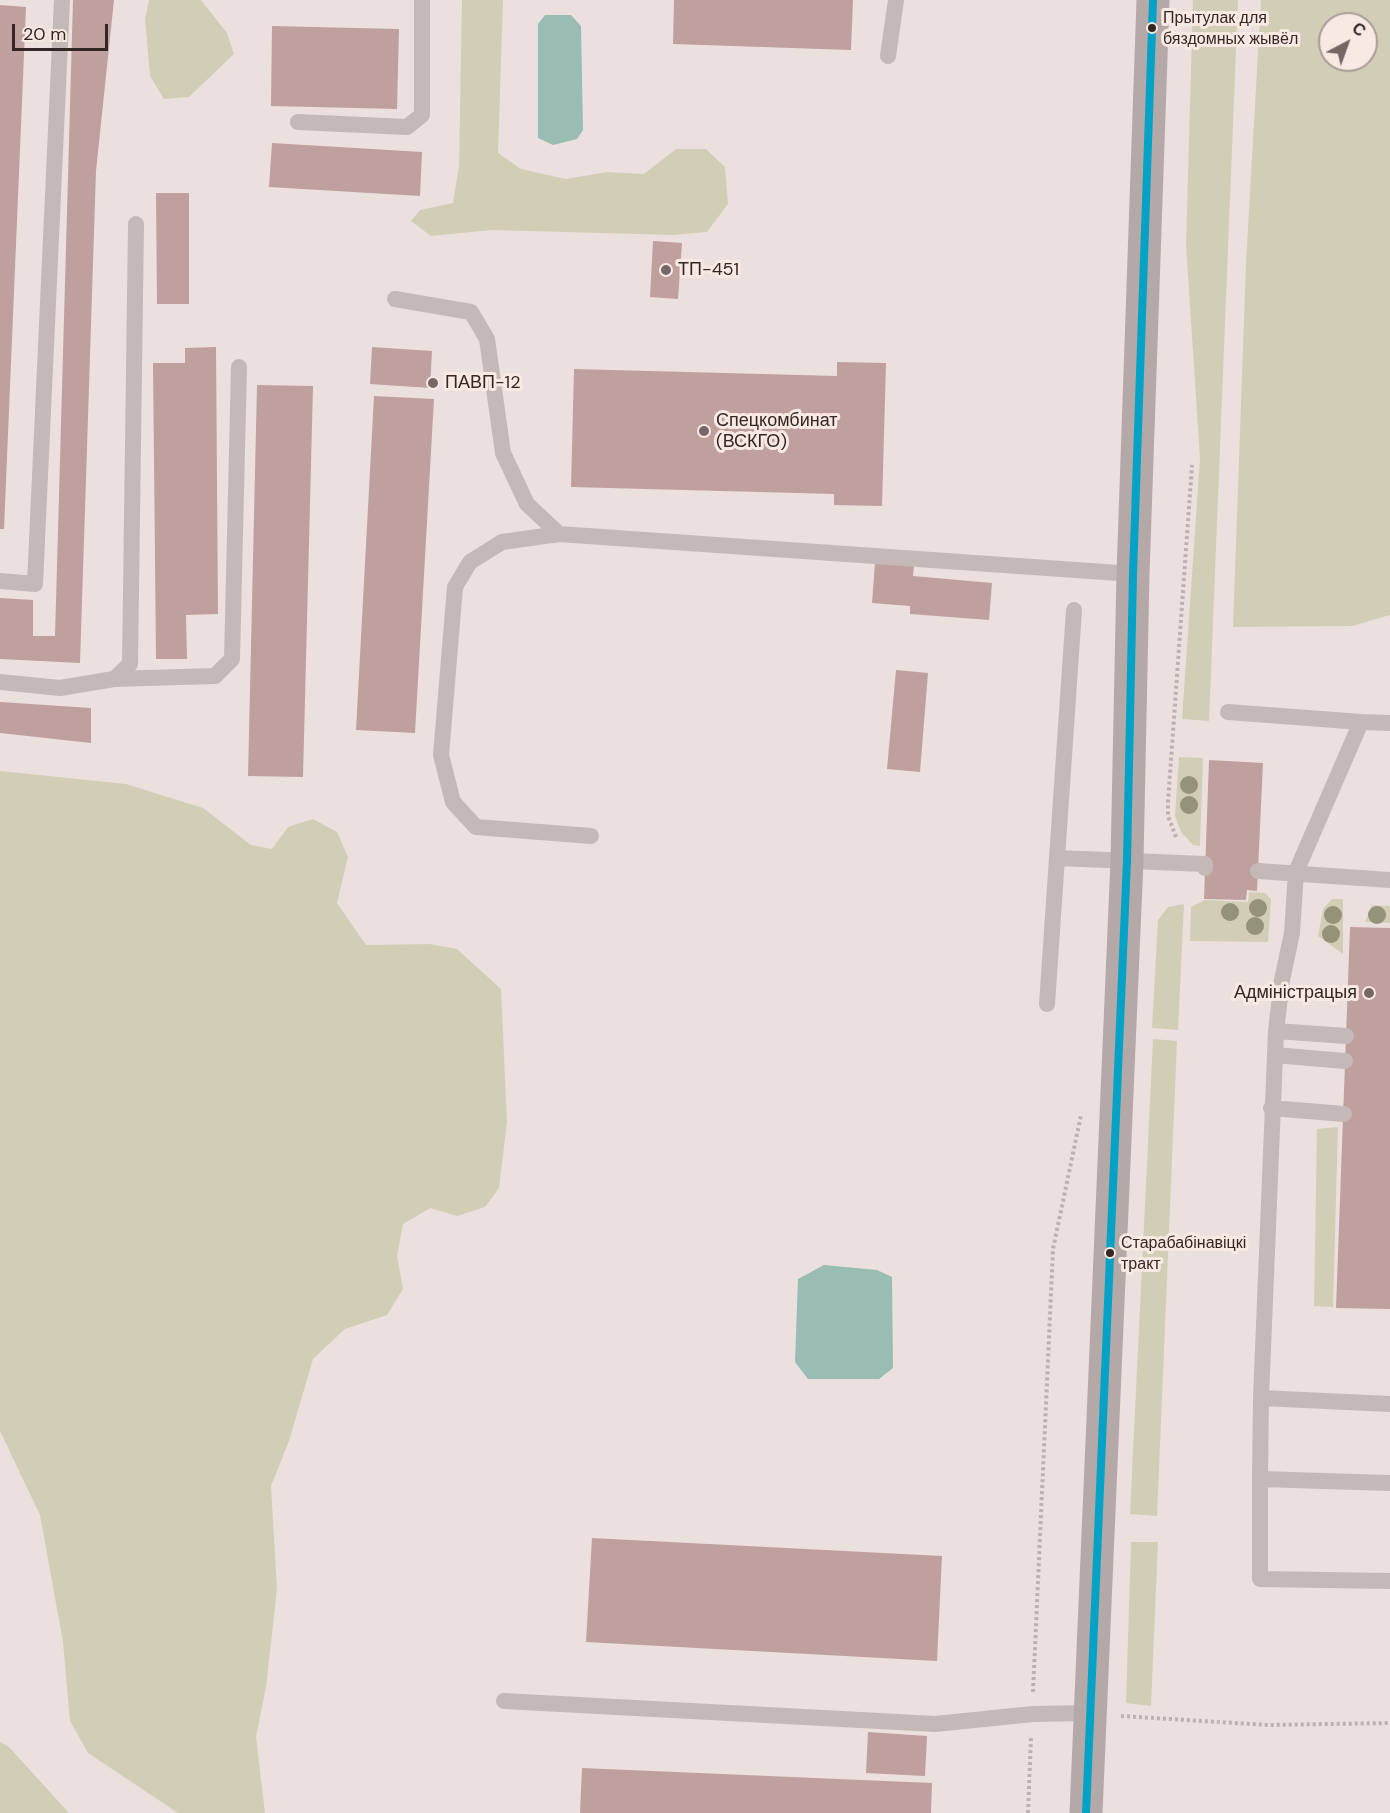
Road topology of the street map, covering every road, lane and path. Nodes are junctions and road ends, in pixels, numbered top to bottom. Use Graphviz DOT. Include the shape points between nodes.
graph roads {
  1 [pos="62,0"];
  2 [pos="422,0"];
  3 [pos="897,0"];
  4 [pos="1154,0"];
  5 [pos="888,56"];
  6 [pos="298,122"];
  7 [pos="136,224"];
  8 [pos="395,299"];
  9 [pos="239,368"];
  10 [pos="1192,465"];
  11 [pos="559,534"];
  12 [pos="1133,574"];
  13 [pos="0,581"];
  14 [pos="1074,610"];
  15 [pos="114,679"];
  16 [pos="0,682"];
  17 [pos="1228,712"];
  18 [pos="1361,722"];
  19 [pos="1390,723"];
  20 [pos="591,836"];
  21 [pos="1057,858"];
  22 [pos="1127,861"];
  23 [pos="1205,866"];
  24 [pos="1258,871"];
  25 [pos="1296,872"];
  26 [pos="1390,880"];
  27 [pos="1047,1004"];
  28 [pos="1276,1031"];
  29 [pos="1346,1036"];
  30 [pos="1275,1055"];
  31 [pos="1345,1061"];
  32 [pos="1271,1108"];
  33 [pos="1082,1110"];
  34 [pos="1344,1114"];
  35 [pos="1261,1398"];
  36 [pos="1390,1404"];
  37 [pos="1260,1479"];
  38 [pos="1390,1483"];
  39 [pos="1390,1581"];
  40 [pos="504,1701"];
  41 [pos="1090,1713"];
  42 [pos="1033,1714"];
  43 [pos="1390,1724"];
  44 [pos="1028,1813"];
  45 [pos="1086,1813"];
  1 -- 13 [label="lane" via="35,584"];
  2 -- 6 [label="lane" via="422,115 407,127"];
  3 -- 5 [label="lane"];
  4 -- 12 [label="street"];
  7 -- 15 [label="lane" via="130,664"];
  8 -- 11 [label="lane" via="471,312 487,339 503,453 527,504"];
  9 -- 15 [label="lane" via="232,659 215,676"];
  10 -- 23 [label="path" via="1168,816 1180,843"];
  11 -- 12 [label="lane"];
  11 -- 20 [label="lane" via="502,542 470,562 455,587 441,755 453,802 476,827"];
  12 -- 22 [label="street"];
  14 -- 21 [label="lane"];
  15 -- 16 [label="lane" via="60,688"];
  17 -- 18 [label="lane"];
  18 -- 19 [label="lane"];
  18 -- 25 [label="lane"];
  21 -- 22 [label="lane"];
  21 -- 27 [label="lane"];
  22 -- 23 [label="lane"];
  22 -- 41 [label="street"];
  24 -- 25 [label="lane"];
  25 -- 26 [label="lane"];
  25 -- 28 [label="lane" via="1292,933"];
  28 -- 29 [label="lane"];
  28 -- 30 [label="lane"];
  30 -- 31 [label="lane"];
  30 -- 32 [label="lane"];
  32 -- 34 [label="lane"];
  32 -- 35 [label="lane"];
  33 -- 42 [label="path" via="1053,1249"];
  35 -- 36 [label="lane"];
  35 -- 37 [label="lane"];
  37 -- 38 [label="lane"];
  37 -- 39 [label="lane" via="1260,1578"];
  40 -- 42 [label="lane" via="935,1724"];
  41 -- 42 [label="lane"];
  41 -- 43 [label="path" via="1268,1725"];
  41 -- 45 [label="street"];
  42 -- 44 [label="path"];
}
